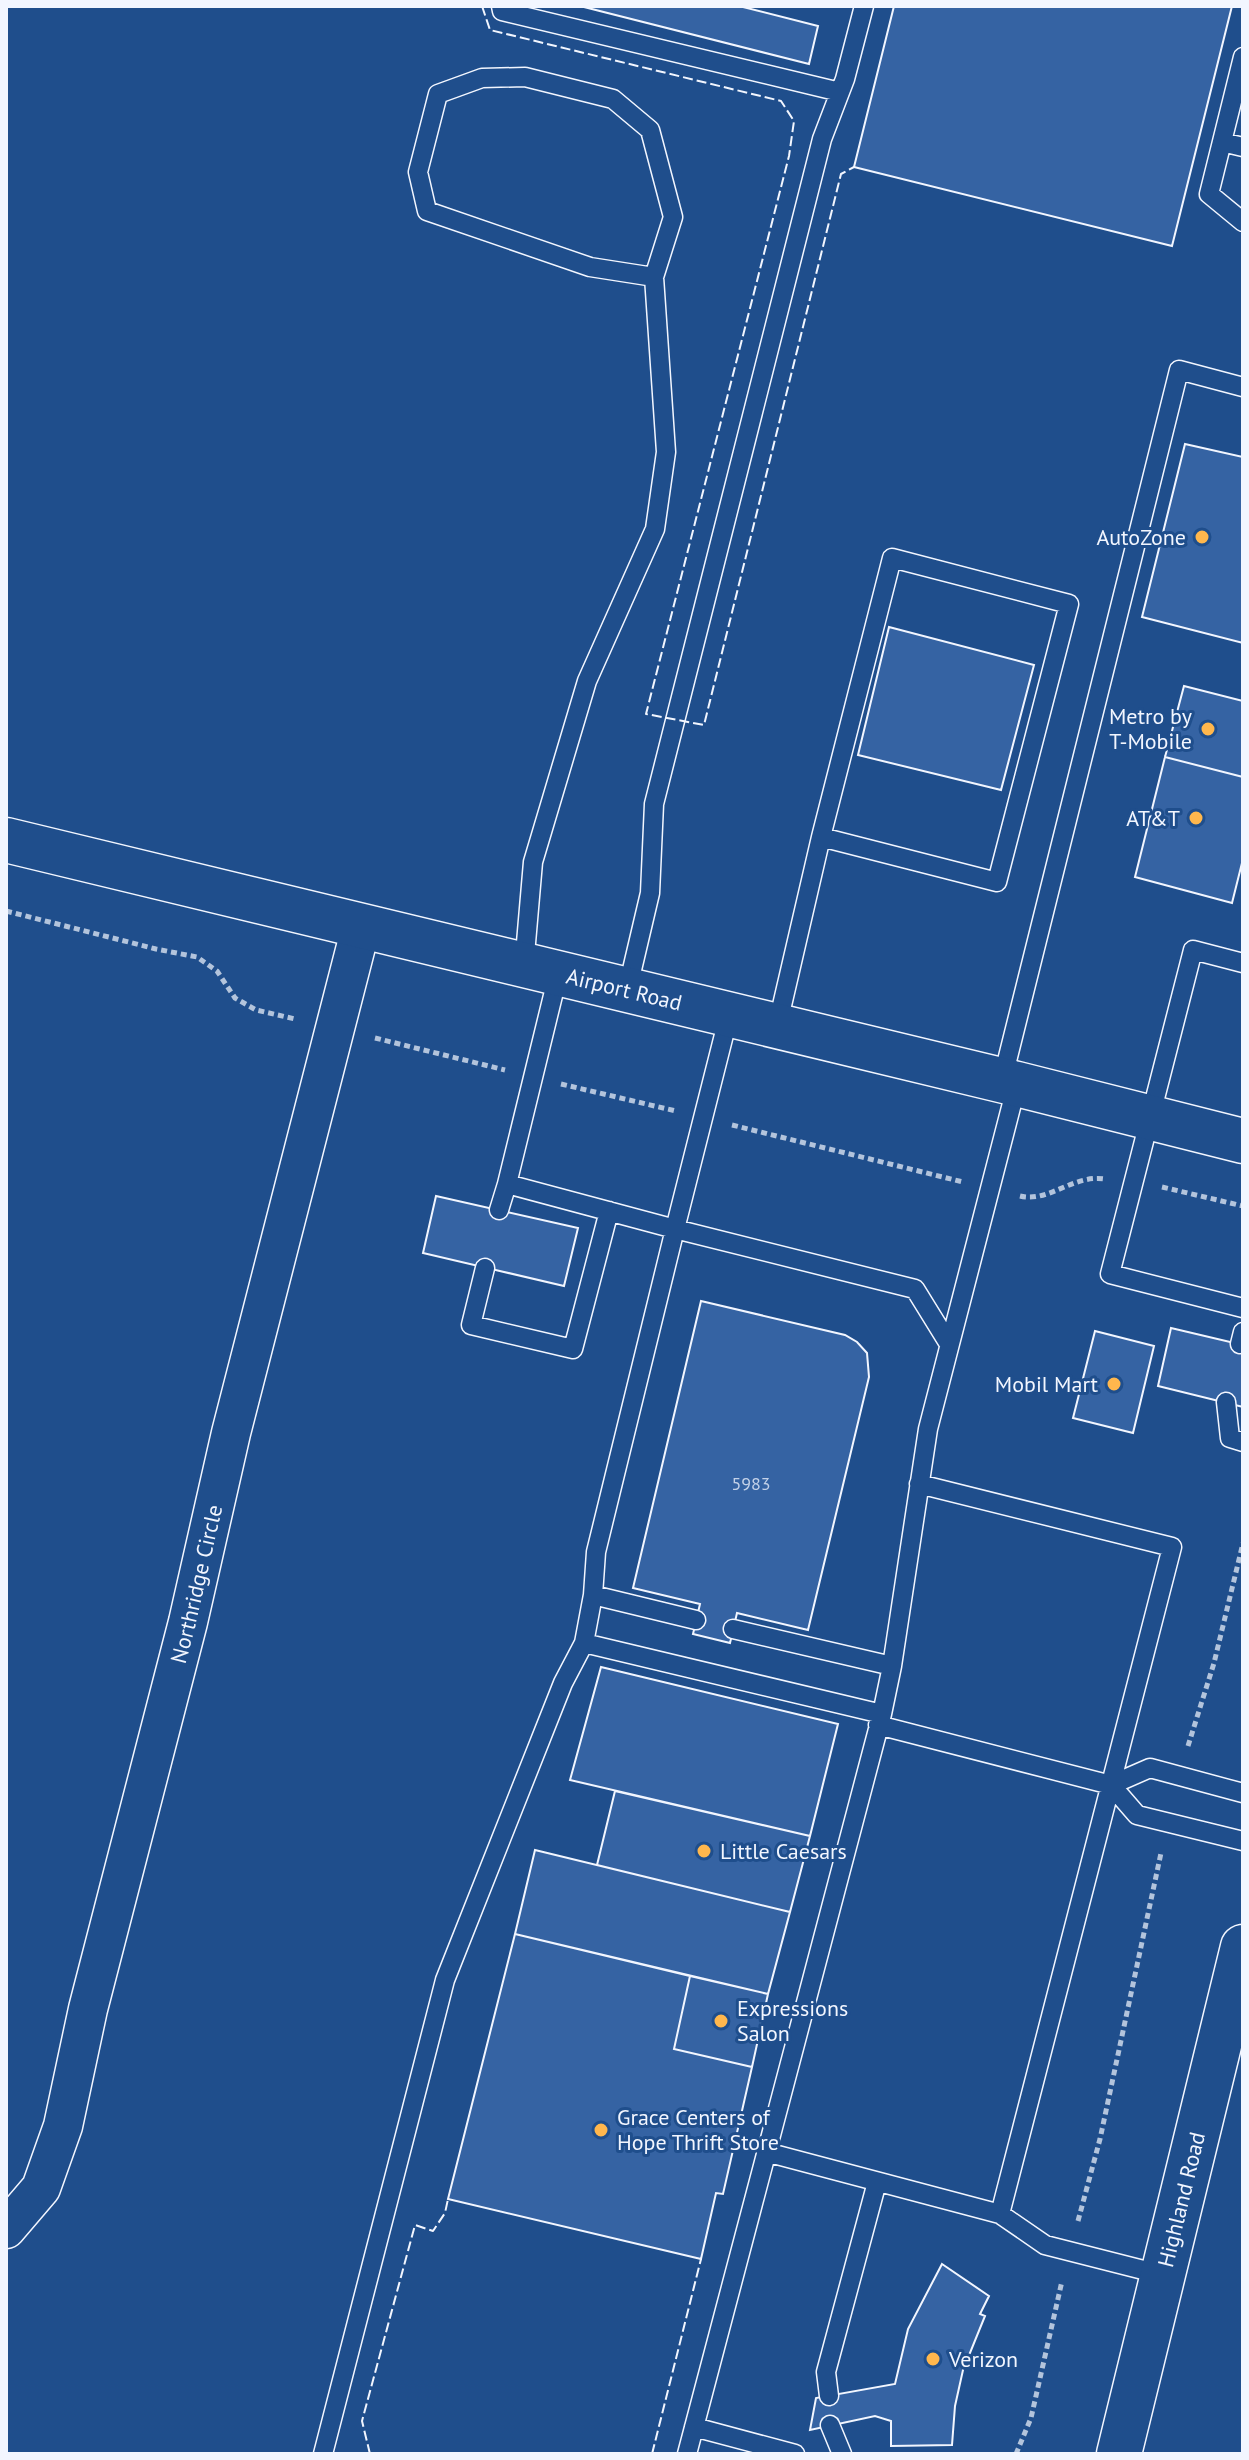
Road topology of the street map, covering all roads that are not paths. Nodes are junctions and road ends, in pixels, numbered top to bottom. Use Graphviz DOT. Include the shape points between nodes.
graph roads {
  1 [pos="501,6"];
  2 [pos="864,6"];
  3 [pos="1243,57"];
  4 [pos="840,92"];
  5 [pos="1222,142"];
  6 [pos="1243,147"];
  7 [pos="1243,222"];
  8 [pos="654,277"];
  9 [pos="1243,387"];
  10 [pos="821,837"];
  11 [pos="6,840"];
  12 [pos="361,927"];
  13 [pos="1243,963"];
  14 [pos="541,971"];
  15 [pos="627,991"];
  16 [pos="729,1015"];
  17 [pos="777,1027"];
  18 [pos="1010,1082"];
  19 [pos="1150,1118"];
  20 [pos="1243,1141"];
  21 [pos="507,1184"];
  22 [pos="499,1210"];
  23 [pos="609,1211"];
  24 [pos="675,1229"];
  25 [pos="485,1268"];
  26 [pos="1243,1308"];
  27 [pos="949,1344"];
  28 [pos="1226,1402"];
  29 [pos="1243,1442"];
  30 [pos="919,1484"];
  31 [pos="593,1595"];
  32 [pos="696,1620"];
  33 [pos="733,1629"];
  34 [pos="584,1643"];
  35 [pos="892,1666"];
  36 [pos="880,1719"];
  37 [pos="1111,1785"];
  38 [pos="1243,1793"];
  39 [pos="1243,1841"];
  40 [pos="1242,1952"];
  41 [pos="766,2152"];
  42 [pos="877,2182"];
  43 [pos="1000,2214"];
  44 [pos="6,2229"];
  45 [pos="1163,2275"];
  46 [pos="829,2396"];
  47 [pos="830,2425"];
  48 [pos="694,2427"];
  49 [pos="323,2454"];
  50 [pos="687,2454"];
  51 [pos="795,2454"];
  52 [pos="842,2454"];
  53 [pos="1119,2454"];
  1 -- 4 [label="lane" via="502,11"];
  2 -- 4 [label="lane"];
  3 -- 5 [label="lane"];
  4 -- 15 [label="lane" via="822,139 654,804 650,893"];
  5 -- 6 [label="lane"];
  5 -- 7 [label="lane" via="1209,194"];
  8 -- 8 [label="lane" via="590,267 427,211 418,172 438,94 482,78 525,77 613,99 650,130 673,217"];
  8 -- 14 [label="lane" via="666,452 655,529 587,681 533,862"];
  9 -- 18 [label="lane" via="1179,370"];
  10 -- 10 [label="lane" via="892,558 1069,604 997,882"];
  10 -- 17 [label="lane"];
  11 -- 12 [label="main road, Airport Road"];
  12 -- 14 [label="main road, Airport Road"];
  12 -- 44 [label="street, Northridge Circle" via="231,1433 63,2126 41,2188"];
  13 -- 19 [label="lane" via="1193,950"];
  14 -- 15 [label="main road, Airport Road"];
  14 -- 21 [label="lane" via="533,1077"];
  15 -- 16 [label="main road, Airport Road"];
  16 -- 17 [label="main road, Airport Road"];
  16 -- 24 [label="lane"];
  17 -- 18 [label="main road, Airport Road"];
  18 -- 19 [label="main road, Airport Road"];
  18 -- 27 [label="lane"];
  19 -- 20 [label="main road, Airport Road"];
  19 -- 26 [label="lane" via="1110,1274"];
  21 -- 22 [label="lane"];
  21 -- 23 [label="lane"];
  23 -- 24 [label="lane"];
  23 -- 25 [label="lane" via="573,1349 471,1325"];
  24 -- 27 [label="lane" via="915,1289"];
  24 -- 31 [label="lane" via="596,1552"];
  27 -- 30 [label="lane"];
  28 -- 29 [label="lane" via="1230,1438"];
  30 -- 35 [label="lane"];
  30 -- 37 [label="lane" via="1172,1547"];
  31 -- 32 [label="lane"];
  31 -- 34 [label="lane"];
  33 -- 35 [label="lane"];
  34 -- 36 [label="lane"];
  34 -- 49 [label="lane" via="563,1683 445,1980"];
  35 -- 36 [label="lane"];
  36 -- 37 [label="lane"];
  36 -- 41 [label="lane"];
  37 -- 38 [label="lane" via="1150,1768"];
  37 -- 39 [label="lane" via="1137,1815"];
  37 -- 43 [label="lane"];
  40 -- 45 [label="main road, Highland Road"];
  41 -- 42 [label="lane"];
  41 -- 48 [label="lane"];
  42 -- 43 [label="lane"];
  42 -- 46 [label="lane" via="826,2372"];
  43 -- 45 [label="lane" via="1045,2245"];
  45 -- 53 [label="main road, Highland Road"];
  47 -- 52 [label="lane"];
  48 -- 50 [label="lane"];
  48 -- 51 [label="lane"];
}
